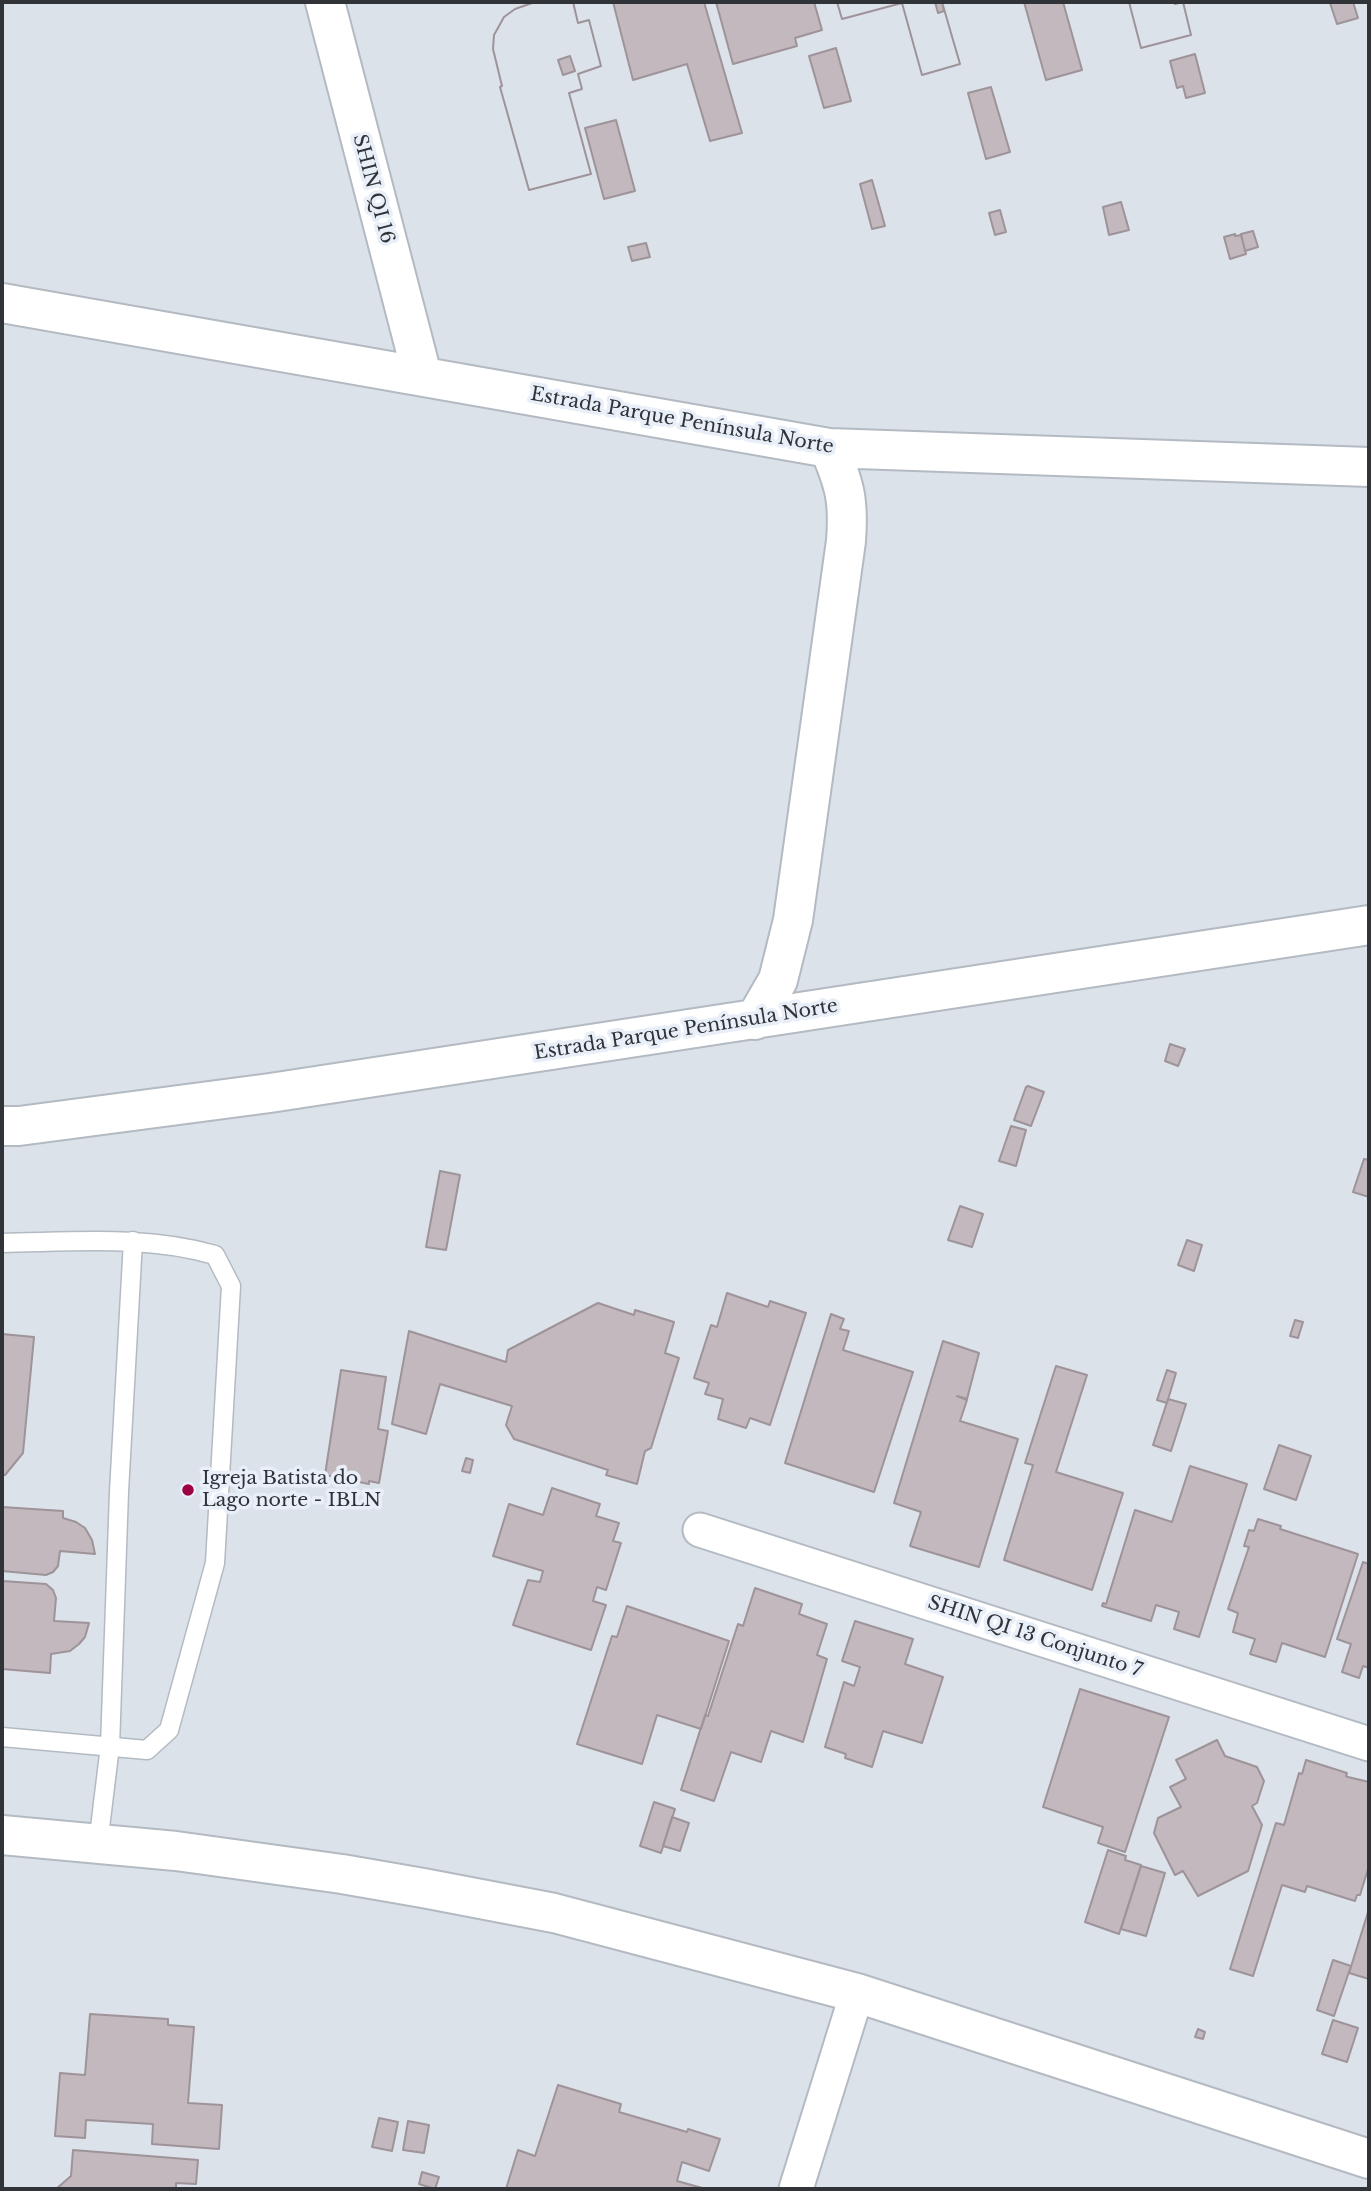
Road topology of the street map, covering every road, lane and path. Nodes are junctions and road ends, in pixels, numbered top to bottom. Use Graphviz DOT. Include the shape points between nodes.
graph roads {
  1 [pos="328,2"];
  2 [pos="2,303"];
  3 [pos="422,375"];
  4 [pos="829,448"];
  5 [pos="1369,467"];
  6 [pos="1369,925"];
  7 [pos="755,1020"];
  8 [pos="7,1127"];
  9 [pos="133,1241"];
  10 [pos="2,1243"];
  11 [pos="700,1530"];
  12 [pos="2,1737"];
  13 [pos="1369,1744"];
  14 [pos="110,1746"];
  15 [pos="2,1835"];
  16 [pos="98,1844"];
  17 [pos="857,1993"];
  18 [pos="1369,2159"];
  19 [pos="796,2189"];
  1 -- 3 [label="main road, SHIN QI 16"];
  2 -- 3 [label="main road, Estrada Parque Península Norte"];
  3 -- 4 [label="main road, Estrada Parque Península Norte"];
  4 -- 5 [label="main road, Estrada Parque Península Norte"];
  4 -- 7 [label="main road" via="849,509 846,541 793,920 778,981"];
  6 -- 7 [label="main road, Estrada Parque Península Norte"];
  7 -- 8 [label="main road, Estrada Parque Península Norte" via="270,1093"];
  9 -- 10 [label="lane"];
  9 -- 14 [label="lane"];
  9 -- 14 [label="lane" via="185,1246 215,1255 231,1286 215,1563 169,1730 147,1750"];
  11 -- 13 [label="street, SHIN QI 13 Conjunto 7"];
  12 -- 14 [label="lane"];
  14 -- 16 [label="lane"];
  15 -- 16 [label="main road"];
  16 -- 17 [label="main road" via="423,1888 554,1913"];
  17 -- 18 [label="main road"];
  17 -- 19 [label="street"];
}
